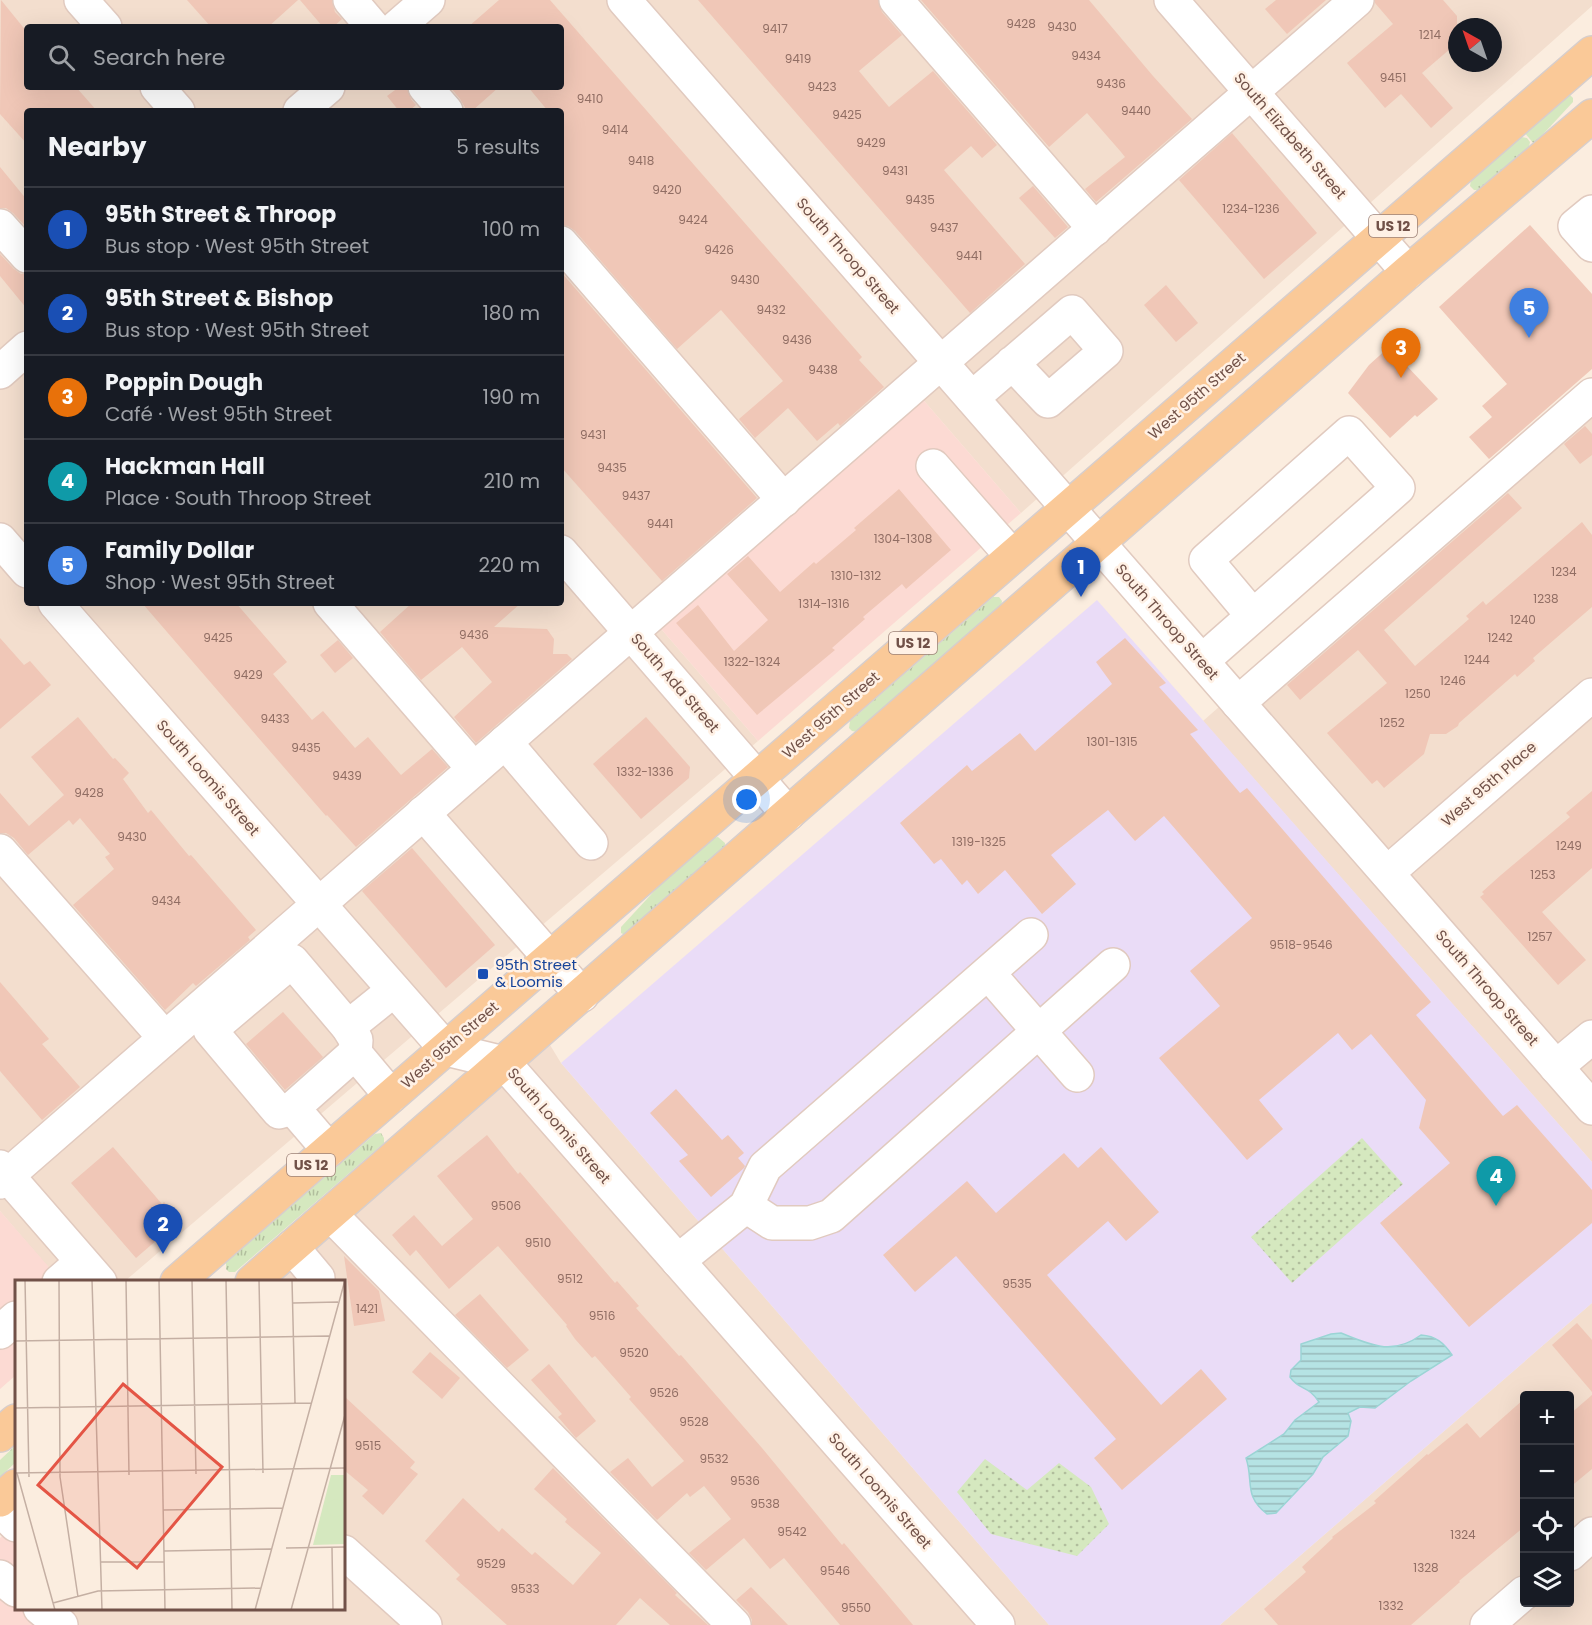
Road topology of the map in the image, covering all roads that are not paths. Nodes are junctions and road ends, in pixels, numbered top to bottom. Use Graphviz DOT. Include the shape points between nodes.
graph roads {
  1 [pos="81,0"];
  2 [pos="350,0"];
  3 [pos="428,0"];
  4 [pos="624,0"];
  5 [pos="896,0"];
  6 [pos="1171,0"];
  7 [pos="1357,0"];
  8 [pos="102,24"];
  9 [pos="370,24"];
  10 [pos="400,24"];
  11 [pos="1592,53"];
  12 [pos="160,90"];
  13 [pos="324,90"];
  14 [pos="428,90"];
  15 [pos="1252,93"];
  16 [pos="175,108"];
  17 [pos="304,108"];
  18 [pos="443,108"];
  19 [pos="1592,116"];
  20 [pos="1592,212"];
  21 [pos="0,225"];
  22 [pos="1095,229"];
  23 [pos="1379,238"];
  24 [pos="1592,245"];
  25 [pos="564,246"];
  26 [pos="24,253"];
  27 [pos="1408,272"];
  28 [pos="24,351"];
  29 [pos="941,363"];
  30 [pos="1012,363"];
  31 [pos="0,372"];
  32 [pos="1592,395"];
  33 [pos="972,398"];
  34 [pos="933,466"];
  35 [pos="784,500"];
  36 [pos="1068,508"];
  37 [pos="0,540"];
  38 [pos="1099,544"];
  39 [pos="564,555"];
  40 [pos="1012,556"];
  41 [pos="24,568"];
  42 [pos="58,606"];
  43 [pos="333,606"];
  44 [pos="1253,616"];
  45 [pos="632,633"];
  46 [pos="1202,661"];
  47 [pos="1592,695"];
  48 [pos="1238,703"];
  49 [pos="505,742"];
  50 [pos="474,769"];
  51 [pos="758,779"];
  52 [pos="423,813"];
  53 [pos="788,814"];
  54 [pos="591,843"];
  55 [pos="0,851"];
  56 [pos="1387,873"];
  57 [pos="323,911"];
  58 [pos="1031,935"];
  59 [pos="549,958"];
  60 [pos="292,961"];
  61 [pos="1113,965"];
  62 [pos="988,973"];
  63 [pos="394,990"];
  64 [pos="582,995"];
  65 [pos="203,1021"];
  66 [pos="1039,1031"];
  67 [pos="1592,1037"];
  68 [pos="165,1038"];
  69 [pos="352,1040"];
  70 [pos="446,1049"];
  71 [pos="504,1063"];
  72 [pos="1556,1067"];
  73 [pos="1077,1075"];
  74 [pos="391,1096"];
  75 [pos="292,1108"];
  76 [pos="1592,1108"];
  77 [pos="329,1150"];
  78 [pos="2,1175"];
  79 [pos="747,1206"];
  80 [pos="330,1214"];
  81 [pos="292,1247"];
  82 [pos="678,1261"];
  83 [pos="80,1275"];
  84 [pos="178,1280"];
  85 [pos="253,1280"];
  86 [pos="315,1280"];
  87 [pos="15,1319"];
  88 [pos="0,1332"];
  89 [pos="15,1422"];
  90 [pos="0,1435"];
  91 [pos="15,1487"];
  92 [pos="0,1500"];
  93 [pos="0,1510"];
  94 [pos="15,1524"];
  95 [pos="1592,1534"];
  96 [pos="345,1553"];
  97 [pos="1570,1553"];
  98 [pos="0,1577"];
  99 [pos="15,1589"];
  100 [pos="1520,1596"];
  101 [pos="42,1610"];
  102 [pos="61,1625"];
  103 [pos="425,1625"];
  104 [pos="734,1625"];
  105 [pos="998,1625"];
  106 [pos="1487,1625"];
  1 -- 8 [label="street"];
  2 -- 9 [label="street"];
  3 -- 10 [label="street"];
  4 -- 29 [label="street, South Throop Street"];
  5 -- 22 [label="street"];
  6 -- 15 [label="street, South Elizabeth Street"];
  7 -- 15 [label="street"];
  11 -- 23 [label="main road, West 95th Street / US 12"];
  12 -- 16 [label="street"];
  13 -- 17 [label="street"];
  14 -- 18 [label="street"];
  15 -- 22 [label="street"];
  15 -- 23 [label="street, South Elizabeth Street"];
  19 -- 27 [label="main road, US 12"];
  20 -- 24 [label="street" via="1575,226"];
  21 -- 26 [label="street"];
  22 -- 29 [label="street"];
  23 -- 27 [label="street, South Elizabeth Street"];
  23 -- 36 [label="main road, West 95th Street / US 12"];
  25 -- 35 [label="street"];
  27 -- 38 [label="main road, US 12"];
  28 -- 31 [label="street"];
  29 -- 33 [label="street, South Throop Street"];
  29 -- 35 [label="street"];
  30 -- 33 [label="street"];
  32 -- 48 [label="street"];
  33 -- 36 [label="street, South Throop Street"];
  34 -- 40 [label="street"];
  35 -- 45 [label="street"];
  36 -- 38 [label="street, South Throop Street"];
  36 -- 40 [label="main road, West 95th Street / US 12"];
  37 -- 41 [label="street"];
  38 -- 46 [label="street, South Throop Street"];
  38 -- 53 [label="main road, US 12"];
  39 -- 45 [label="street, South Ada Street"];
  40 -- 51 [label="main road, West 95th Street / US 12"];
  42 -- 57 [label="street, South Loomis Street"];
  43 -- 50 [label="street"];
  44 -- 44 [label="street" via="1398,488 1349,433 1206,560"];
  44 -- 46 [label="street"];
  45 -- 49 [label="street"];
  45 -- 51 [label="street, South Ada Street"];
  46 -- 48 [label="street, South Throop Street"];
  47 -- 56 [label="street, West 95th Place"];
  48 -- 56 [label="street, South Throop Street"];
  49 -- 50 [label="street"];
  49 -- 54 [label="street"];
  50 -- 52 [label="street"];
  51 -- 53 [label="street, South Ada Street"];
  51 -- 59 [label="main road, West 95th Street / US 12"];
  52 -- 57 [label="street"];
  52 -- 59 [label="street"];
  53 -- 64 [label="main road, US 12"];
  55 -- 68 [label="street"];
  56 -- 72 [label="street, South Throop Street"];
  57 -- 60 [label="street"];
  57 -- 63 [label="street, South Loomis Street"];
  57 -- 65 [label="street"];
  58 -- 62 [label="street"];
  59 -- 64 [label="street"];
  59 -- 70 [label="main road, West 95th Street / US 12"];
  60 -- 65 [label="street"];
  60 -- 69 [label="street"];
  61 -- 66 [label="street"];
  62 -- 66 [label="street"];
  62 -- 79 [label="street" via="765,1167"];
  63 -- 69 [label="street"];
  63 -- 70 [label="street, South Loomis Street"];
  64 -- 71 [label="main road, US 12"];
  65 -- 68 [label="street"];
  65 -- 75 [label="street" via="279,1112"];
  66 -- 73 [label="street"];
  66 -- 79 [label="street" via="831,1216 810,1223 772,1223"];
  67 -- 72 [label="street"];
  68 -- 78 [label="street"];
  69 -- 74 [label="street"];
  69 -- 75 [label="street"];
  70 -- 71 [label="street, South Loomis Street"];
  70 -- 74 [label="main road, West 95th Street / US 12"];
  71 -- 80 [label="main road, US 12"];
  71 -- 82 [label="street, South Loomis Street"];
  72 -- 76 [label="street, South Throop Street"];
  74 -- 77 [label="main road, West 95th Street / US 12"];
  75 -- 77 [label="street"];
  77 -- 84 [label="main road, West 95th Street / US 12"];
  78 -- 83 [label="street"];
  79 -- 82 [label="street"];
  80 -- 81 [label="main road, US 12"];
  80 -- 104 [label="street"];
  81 -- 85 [label="main road, US 12"];
  81 -- 86 [label="street" via="318,1278"];
  82 -- 105 [label="street, South Loomis Street"];
  87 -- 88 [label="street"];
  89 -- 90 [label="main road"];
  91 -- 92 [label="main road"];
  93 -- 94 [label="street"];
  95 -- 97 [label="street"];
  96 -- 103 [label="street"];
  98 -- 99 [label="street"];
  100 -- 106 [label="street"];
  101 -- 102 [label="street"];
}
